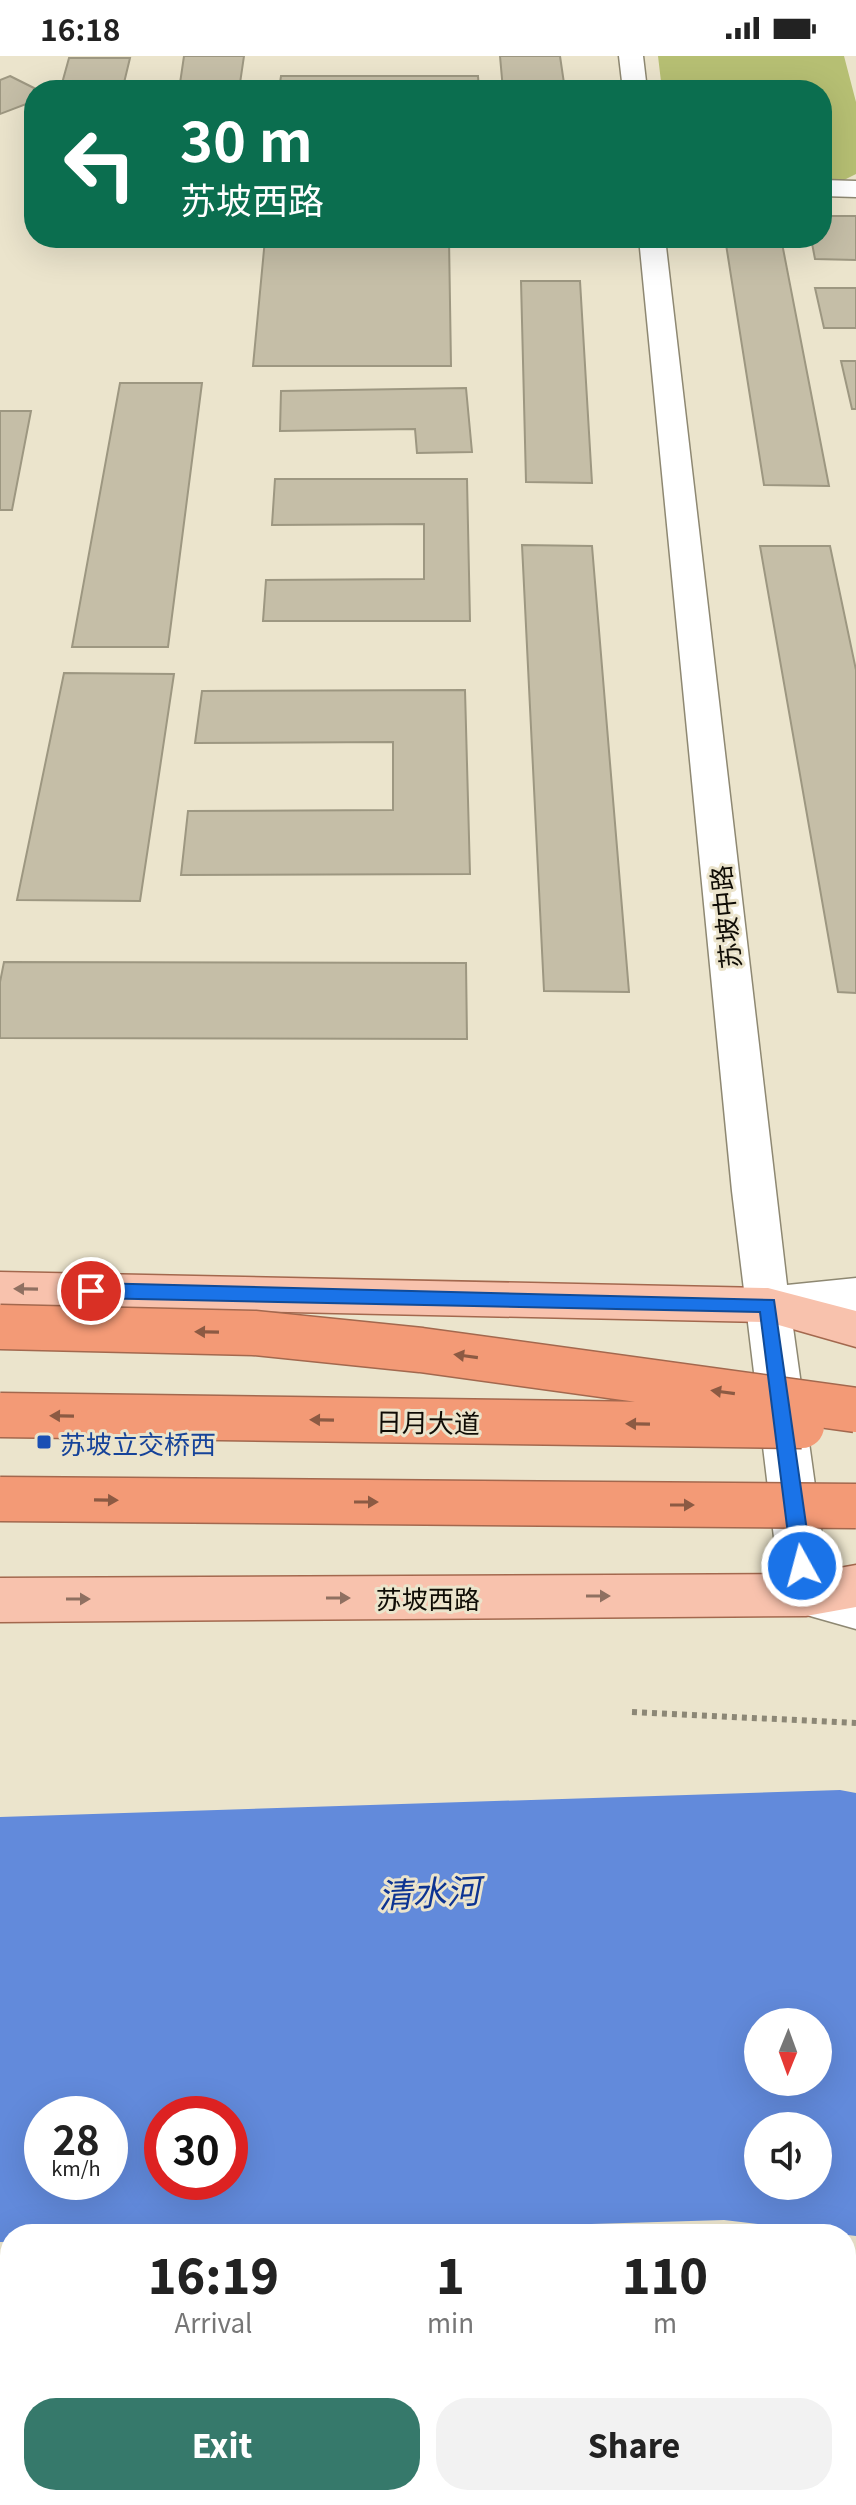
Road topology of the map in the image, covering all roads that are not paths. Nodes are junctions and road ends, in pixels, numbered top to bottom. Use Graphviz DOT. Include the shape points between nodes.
graph roads {
  1 [pos="631,56"];
  2 [pos="634,80"];
  3 [pos="832,188"];
  4 [pos="856,189"];
  5 [pos="653,248"];
  6 [pos="0,1289"];
  7 [pos="856,1295"];
  8 [pos="768,1305"];
  9 [pos="0,1327"];
  10 [pos="856,1329"];
  11 [pos="856,1410"];
  12 [pos="0,1415"];
  13 [pos="856,1427"];
  14 [pos="0,1499"];
  15 [pos="856,1506"];
  16 [pos="856,1586"];
  17 [pos="806,1595"];
  18 [pos="0,1600"];
  19 [pos="856,1607"];
  1 -- 2 [label="street"];
  3 -- 4 [label="street"];
  5 -- 8 [label="street, 苏坡中路"];
  8 -- 6 [label="main road, one-way"];
  7 -- 8 [label="street"];
  8 -- 10 [label="main road"];
  8 -- 17 [label="street, 苏坡中路"];
  11 -- 9 [label="highway, one-way, bridge" via="421,1350 254,1333"];
  13 -- 12 [label="highway, 日月大道, one-way, bridge"];
  14 -- 15 [label="highway, one-way, bridge"];
  16 -- 17 [label="main road, 苏坡西路"];
  18 -- 17 [label="main road, 苏坡西路, one-way"];
  17 -- 19 [label="street"];
}
